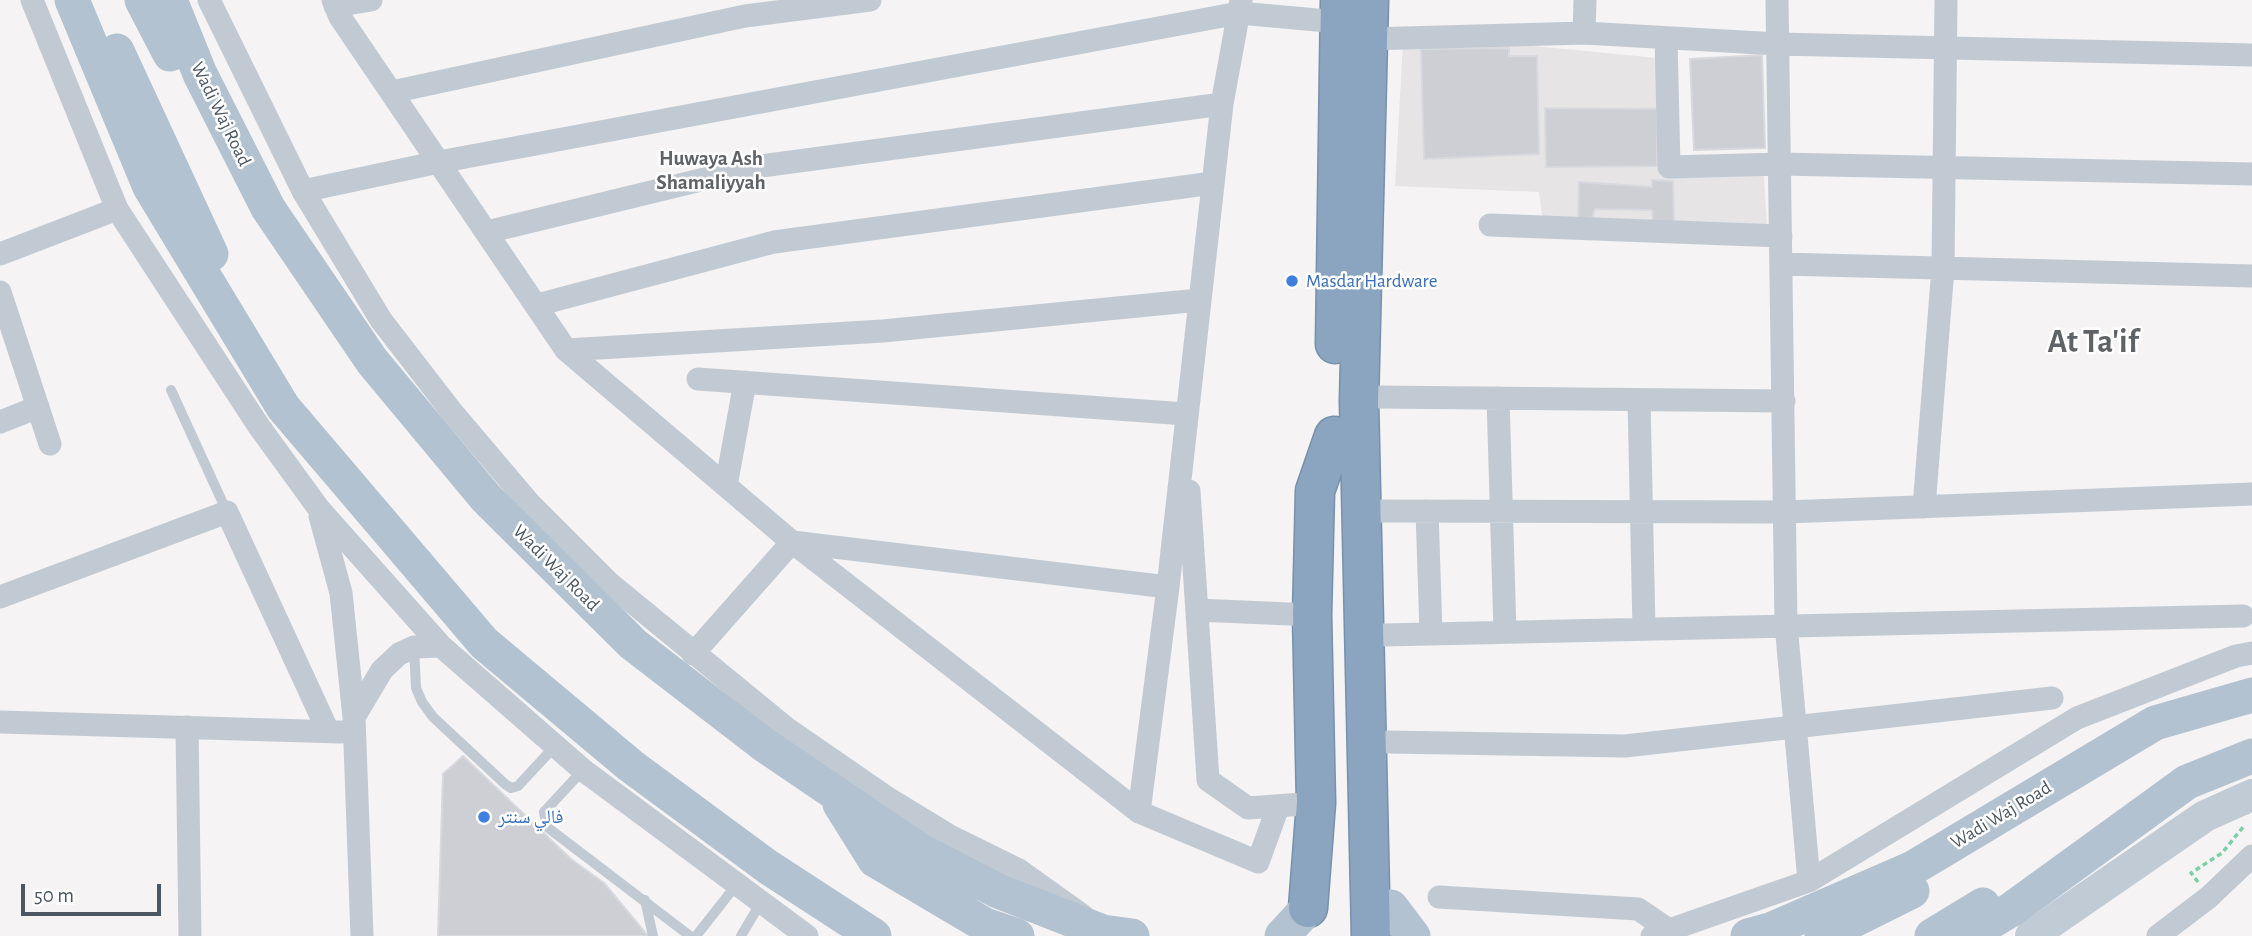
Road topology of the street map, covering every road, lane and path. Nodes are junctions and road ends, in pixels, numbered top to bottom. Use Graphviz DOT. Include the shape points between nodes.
graph roads {
  1 [pos="32,0"];
  2 [pos="72,0"];
  3 [pos="95,0"];
  4 [pos="142,0"];
  5 [pos="170,0"];
  6 [pos="209,0"];
  7 [pos="372,0"];
  8 [pos="870,0"];
  9 [pos="1585,0"];
  10 [pos="1777,0"];
  11 [pos="1946,0"];
  12 [pos="334,3"];
  13 [pos="1240,7"];
  14 [pos="1354,15"];
  15 [pos="1584,33"];
  16 [pos="1667,37"];
  17 [pos="1778,44"];
  18 [pos="1946,48"];
  19 [pos="2252,55"];
  20 [pos="392,92"];
  21 [pos="1222,104"];
  22 [pos="439,162"];
  23 [pos="1780,164"];
  24 [pos="1944,168"];
  25 [pos="2252,174"];
  26 [pos="1213,183"];
  27 [pos="303,191"];
  28 [pos="117,209"];
  29 [pos="1490,225"];
  30 [pos="487,232"];
  31 [pos="1781,236"];
  32 [pos="0,254"];
  33 [pos="1782,264"];
  34 [pos="1942,268"];
  35 [pos="2252,276"];
  36 [pos="317,279"];
  37 [pos="0,292"];
  38 [pos="1199,300"];
  39 [pos="537,305"];
  40 [pos="245,343"];
  41 [pos="566,350"];
  42 [pos="698,379"];
  43 [pos="745,382"];
  44 [pos="171,390"];
  45 [pos="1498,398"];
  46 [pos="1368,399"];
  47 [pos="1639,400"];
  48 [pos="1784,401"];
  49 [pos="38,407"];
  50 [pos="1185,421"];
  51 [pos="0,422"];
  52 [pos="50,444"];
  53 [pos="1334,454"];
  54 [pos="726,486"];
  55 [pos="2252,494"];
  56 [pos="1924,507"];
  57 [pos="319,509"];
  58 [pos="1380,511"];
  59 [pos="1427,511"];
  60 [pos="1500,511"];
  61 [pos="227,512"];
  62 [pos="1642,512"];
  63 [pos="1786,512"];
  64 [pos="792,542"];
  65 [pos="1168,587"];
  66 [pos="0,597"];
  67 [pos="1197,610"];
  68 [pos="1312,615"];
  69 [pos="2248,616"];
  70 [pos="1786,624"];
  71 [pos="1644,628"];
  72 [pos="1505,632"];
  73 [pos="1431,634"];
  74 [pos="1384,635"];
  75 [pos="441,646"];
  76 [pos="414,647"];
  77 [pos="2252,653"];
  78 [pos="693,654"];
  79 [pos="2252,695"];
  80 [pos="2052,698"];
  81 [pos="0,722"];
  82 [pos="354,725"];
  83 [pos="187,727"];
  84 [pos="1795,729"];
  85 [pos="328,731"];
  86 [pos="1388,742"];
  87 [pos="555,746"];
  88 [pos="2252,756"];
  89 [pos="583,770"];
  90 [pos="832,791"];
  91 [pos="2252,795"];
  92 [pos="2166,797"];
  93 [pos="2026,800"];
  94 [pos="1316,803"];
  95 [pos="1278,807"];
  96 [pos="1139,812"];
  97 [pos="2252,816"];
  98 [pos="2252,856"];
  99 [pos="1809,881"];
  100 [pos="737,884"];
  101 [pos="1439,897"];
  102 [pos="2209,897"];
  103 [pos="645,900"];
  104 [pos="761,902"];
  105 [pos="1308,908"];
  106 [pos="1392,926"];
  107 [pos="1660,933"];
  108 [pos="1118,934"];
  109 [pos="190,936"];
  110 [pos="362,936"];
  111 [pos="653,936"];
  112 [pos="690,936"];
  113 [pos="696,936"];
  114 [pos="741,936"];
  115 [pos="807,936"];
  116 [pos="874,936"];
  117 [pos="1017,936"];
  118 [pos="1282,936"];
  119 [pos="1346,936"];
  120 [pos="1748,936"];
  121 [pos="1822,936"];
  122 [pos="1932,936"];
  123 [pos="1967,936"];
  124 [pos="2031,936"];
  125 [pos="2158,936"];
  1 -- 28 [label="street"];
  2 -- 40 [label="main road" via="150,187"];
  3 -- 40 [label="main road" via="201,226"];
  4 -- 36 [label="main road" via="256,225"];
  5 -- 36 [label="main road, Wadi Waj Road" via="200,74 268,208"];
  6 -- 27 [label="street"];
  7 -- 12 [label="street"];
  8 -- 20 [label="street" via="745,16"];
  9 -- 15 [label="street"];
  10 -- 17 [label="street"];
  11 -- 18 [label="street"];
  12 -- 20 [label="street"];
  13 -- 14 [label="street"];
  13 -- 21 [label="street"];
  13 -- 22 [label="street"];
  14 -- 15 [label="street"];
  14 -- 46 [label="highway" via="1366,191"];
  14 -- 53 [label="highway"];
  15 -- 16 [label="street"];
  16 -- 17 [label="street"];
  16 -- 23 [label="street" via="1669,167"];
  17 -- 18 [label="street"];
  17 -- 23 [label="street"];
  18 -- 19 [label="street"];
  18 -- 24 [label="street"];
  20 -- 22 [label="street"];
  21 -- 26 [label="street"];
  21 -- 30 [label="street" via="754,167"];
  22 -- 27 [label="street"];
  22 -- 30 [label="street"];
  23 -- 24 [label="street"];
  23 -- 31 [label="street"];
  24 -- 25 [label="street"];
  24 -- 34 [label="street"];
  26 -- 38 [label="street"];
  26 -- 39 [label="street" via="774,242"];
  27 -- 78 [label="street" via="381,320 452,412 569,544"];
  28 -- 32 [label="street"];
  28 -- 57 [label="street" via="258,425"];
  29 -- 31 [label="street"];
  30 -- 39 [label="street"];
  31 -- 33 [label="street"];
  33 -- 34 [label="street"];
  33 -- 48 [label="street"];
  34 -- 35 [label="street"];
  34 -- 56 [label="street"];
  36 -- 90 [label="main road, Wadi Waj Road" via="372,361 486,498 633,644"];
  37 -- 49 [label="street"];
  38 -- 41 [label="street" via="883,331"];
  38 -- 50 [label="street"];
  39 -- 41 [label="street"];
  40 -- 116 [label="main road" via="284,407 484,643 631,766 768,867"];
  41 -- 54 [label="street"];
  42 -- 43 [label="street"];
  43 -- 50 [label="street"];
  43 -- 54 [label="street"];
  44 -- 61 [label="lane"];
  45 -- 46 [label="street"];
  45 -- 47 [label="street"];
  45 -- 60 [label="street"];
  46 -- 58 [label="highway"];
  46 -- 106 [label="highway"];
  47 -- 48 [label="street"];
  47 -- 62 [label="street"];
  48 -- 63 [label="street"];
  49 -- 51 [label="street"];
  49 -- 52 [label="street"];
  50 -- 65 [label="street"];
  50 -- 67 [label="street"];
  53 -- 68 [label="highway" via="1315,491"];
  53 -- 119 [label="highway"];
  54 -- 64 [label="street"];
  55 -- 56 [label="street"];
  56 -- 63 [label="street"];
  57 -- 75 [label="street"];
  57 -- 82 [label="street" via="341,593"];
  58 -- 59 [label="street"];
  58 -- 74 [label="highway"];
  59 -- 60 [label="street"];
  59 -- 73 [label="street"];
  60 -- 62 [label="street"];
  60 -- 72 [label="street"];
  61 -- 66 [label="street"];
  61 -- 85 [label="street"];
  62 -- 63 [label="street"];
  62 -- 71 [label="street"];
  63 -- 70 [label="street"];
  64 -- 65 [label="street"];
  64 -- 78 [label="street"];
  64 -- 96 [label="street"];
  65 -- 96 [label="street"];
  67 -- 68 [label="street"];
  67 -- 95 [label="street" via="1208,780 1248,808"];
  68 -- 94 [label="highway"];
  69 -- 70 [label="street"];
  70 -- 71 [label="street"];
  70 -- 84 [label="street"];
  71 -- 72 [label="street"];
  72 -- 73 [label="street"];
  73 -- 74 [label="street"];
  74 -- 86 [label="highway"];
  75 -- 76 [label="street"];
  75 -- 87 [label="street"];
  76 -- 82 [label="street" via="382,670"];
  76 -- 87 [label="lane" via="416,688 422,702 505,785 518,786"];
  77 -- 99 [label="street" via="2077,718"];
  78 -- 108 [label="street" via="786,728 886,797 1019,870"];
  79 -- 93 [label="main road, Wadi Waj Road" via="2155,723"];
  80 -- 84 [label="street"];
  81 -- 83 [label="street"];
  82 -- 85 [label="street"];
  82 -- 110 [label="street"];
  83 -- 85 [label="street"];
  83 -- 109 [label="street"];
  84 -- 86 [label="street" via="1625,746"];
  84 -- 99 [label="street"];
  86 -- 106 [label="highway"];
  87 -- 89 [label="street"];
  88 -- 92 [label="main road" via="2187,782"];
  89 -- 100 [label="street"];
  89 -- 103 [label="lane" via="542,818 547,827"];
  90 -- 108 [label="main road, Wadi Waj Road" via="919,850 998,891"];
  90 -- 117 [label="main road" via="875,860 985,925"];
  91 -- 124 [label="street" via="2205,816"];
  92 -- 122 [label="main road" via="2071,842 2012,887"];
  92 -- 123 [label="main road" via="2012,909"];
  93 -- 120 [label="main road, Wadi Waj Road" via="1913,868"];
  93 -- 121 [label="main road" via="1996,836 1938,876"];
  94 -- 95 [label="street"];
  94 -- 105 [label="highway"];
  95 -- 96 [label="street" via="1258,862"];
  97 -- 102 [label="path" via="2222,853 2191,873"];
  98 -- 102 [label="street"];
  99 -- 107 [label="street"];
  100 -- 104 [label="street"];
  100 -- 113 [label="lane"];
  101 -- 107 [label="street" via="1638,909"];
  102 -- 125 [label="street"];
  103 -- 111 [label="lane"];
  103 -- 112 [label="lane"];
  104 -- 114 [label="lane"];
  104 -- 115 [label="street"];
  105 -- 118 [label="main road"];
}
